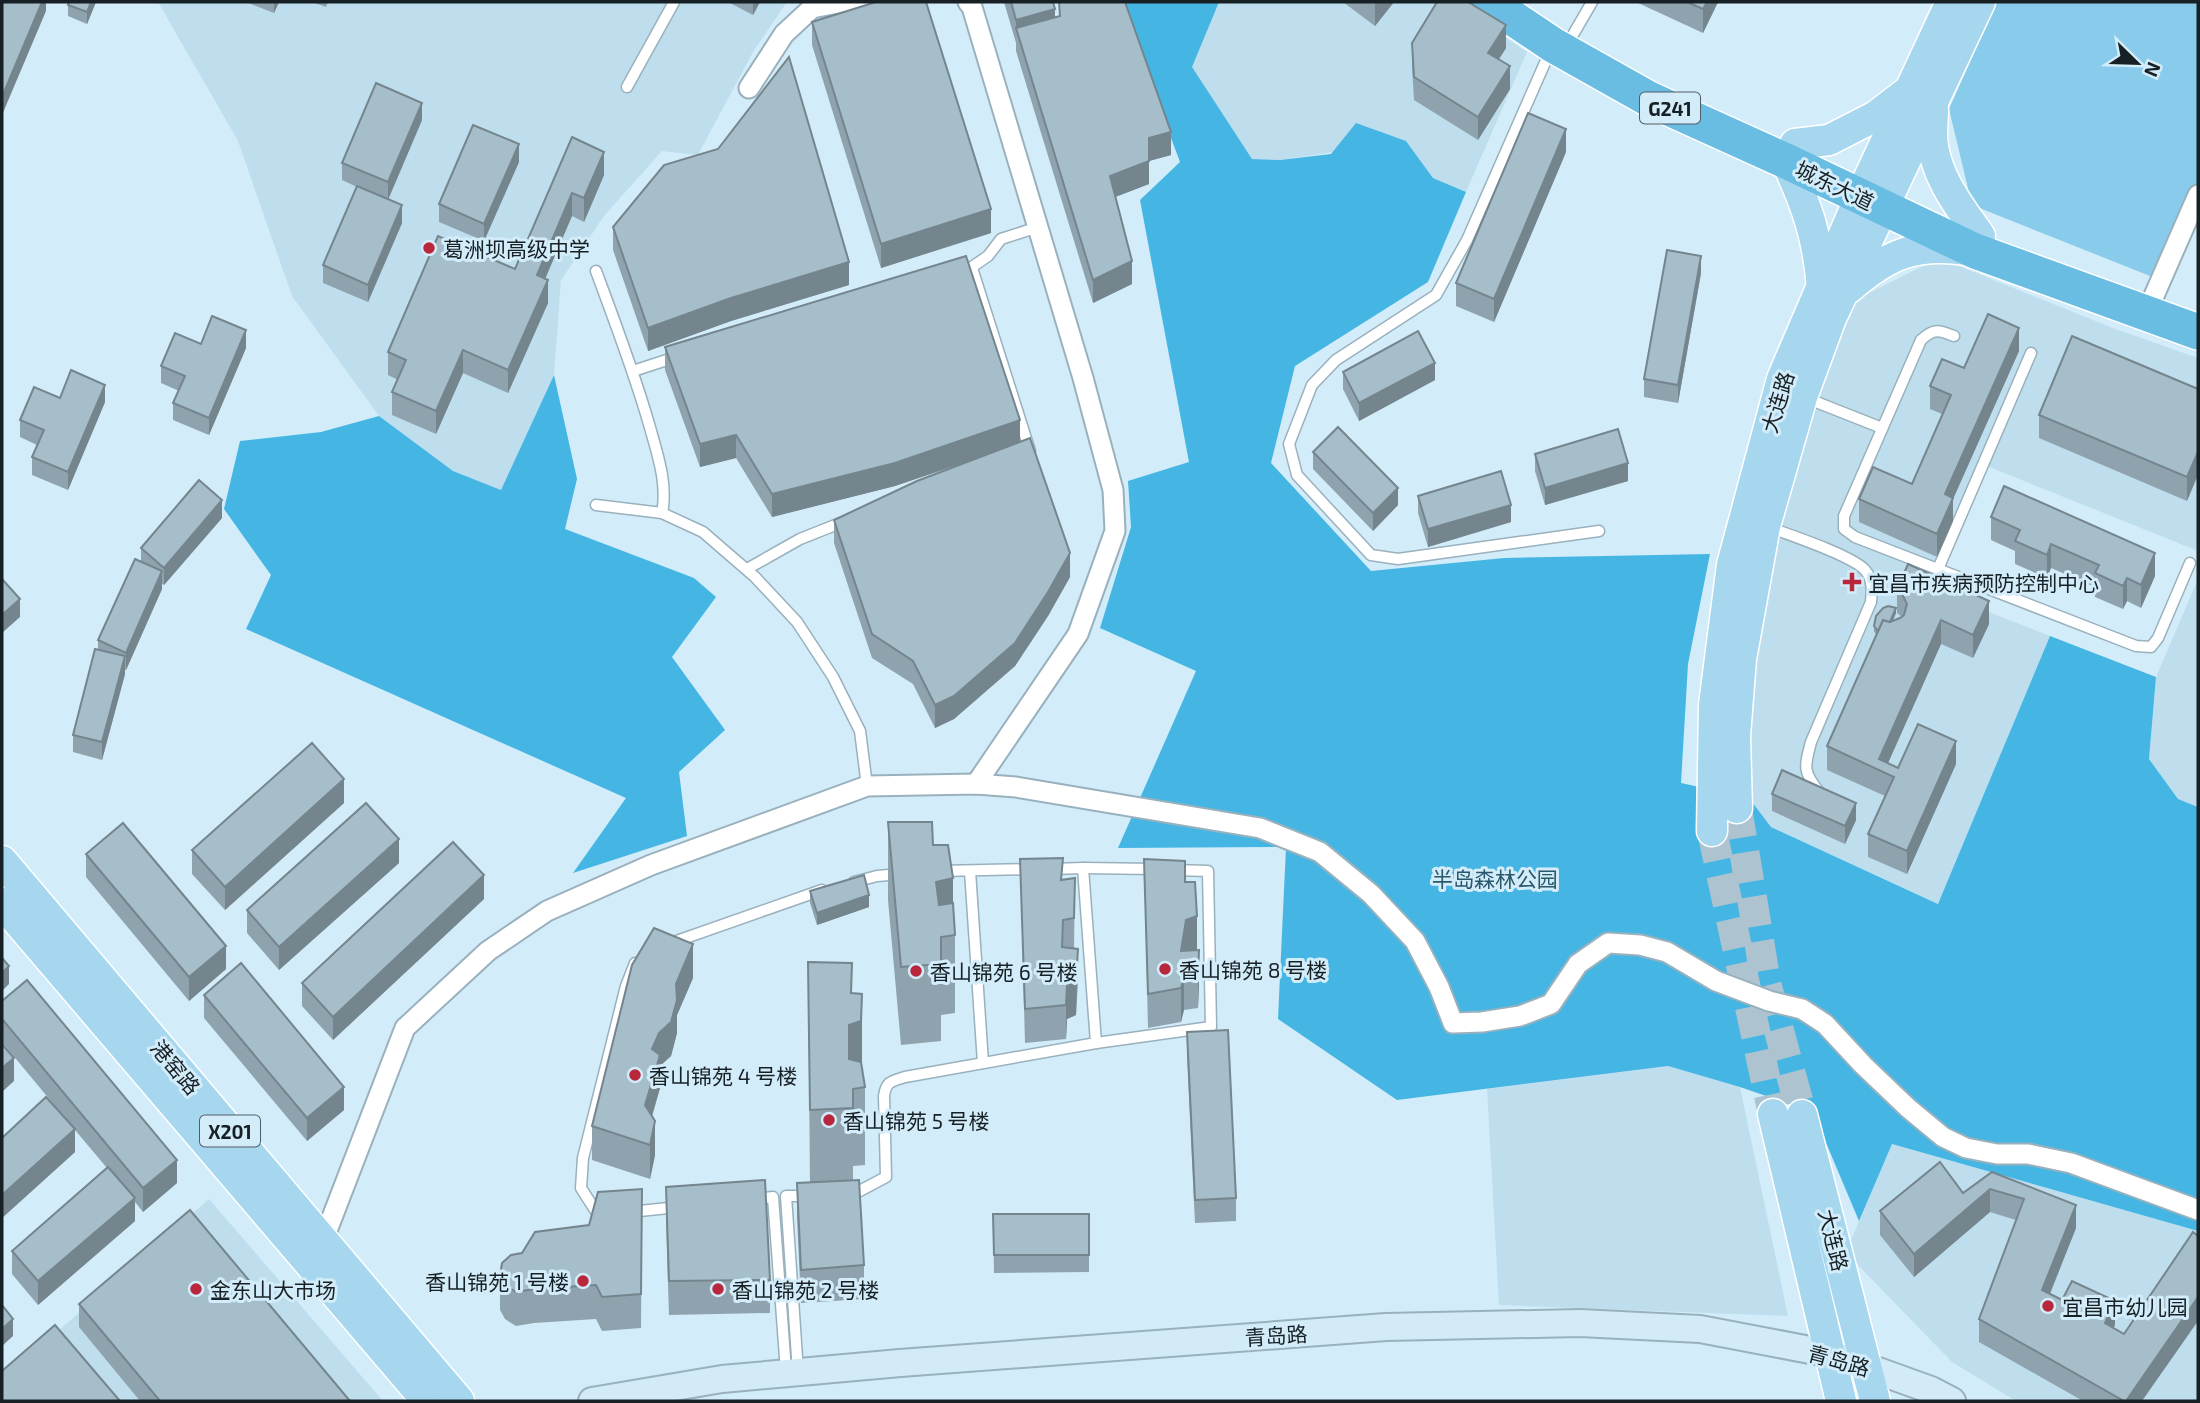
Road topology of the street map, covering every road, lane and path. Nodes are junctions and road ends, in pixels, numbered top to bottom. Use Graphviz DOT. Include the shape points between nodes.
graph roads {
  1 [pos="674,2"];
  2 [pos="844,2"];
  3 [pos="850,2"];
  4 [pos="914,2"];
  5 [pos="968,2"];
  6 [pos="1489,2"];
  7 [pos="1527,2"];
  8 [pos="1592,2"];
  9 [pos="1951,2"];
  10 [pos="1980,2"];
  11 [pos="1564,39"];
  12 [pos="627,87"];
  13 [pos="749,88"];
  14 [pos="1922,97"];
  15 [pos="1791,152"];
  16 [pos="1876,194"];
  17 [pos="2198,195"];
  18 [pos="1038,227"];
  19 [pos="1978,244"];
  20 [pos="972,268"];
  21 [pos="596,271"];
  22 [pos="959,273"];
  23 [pos="1834,290"];
  24 [pos="2154,298"];
  25 [pos="2198,313"];
  26 [pos="2198,332"];
  27 [pos="1954,336"];
  28 [pos="2031,353"];
  29 [pos="681,355"];
  30 [pos="634,370"];
  31 [pos="1791,393"];
  32 [pos="1882,428"];
  33 [pos="1018,456"];
  34 [pos="596,505"];
  35 [pos="662,513"];
  36 [pos="848,520"];
  37 [pos="1755,522"];
  38 [pos="1599,531"];
  39 [pos="2190,563"];
  40 [pos="747,569"];
  41 [pos="1938,569"];
  42 [pos="976,784"];
  43 [pos="867,786"];
  44 [pos="1830,799"];
  45 [pos="1737,808"];
  46 [pos="1712,831"];
  47 [pos="2,861"];
  48 [pos="1083,868"];
  49 [pos="970,871"];
  50 [pos="924,872"];
  51 [pos="912,873"];
  52 [pos="843,885"];
  53 [pos="832,888"];
  54 [pos="2,903"];
  55 [pos="663,945"];
  56 [pos="642,955"];
  57 [pos="1096,1044"];
  58 [pos="983,1063"];
  59 [pos="1773,1114"];
  60 [pos="1802,1115"];
  61 [pos="841,1194"];
  62 [pos="813,1195"];
  63 [pos="786,1196"];
  64 [pos="773,1198"];
  65 [pos="747,1200"];
  66 [pos="683,1206"];
  67 [pos="2198,1210"];
  68 [pos="323,1241"];
  69 [pos="1831,1354"];
  70 [pos="1867,1366"];
  71 [pos="792,1373"];
  72 [pos="427,1401"];
  73 [pos="459,1401"];
  74 [pos="592,1401"];
  75 [pos="1841,1401"];
  76 [pos="1875,1401"];
  77 [pos="1952,1401"];
  1 -- 12 [label="lane"];
  2 -- 13 [label="street" via="812,8 784,34"];
  3 -- 4 [label="street" via="890,12"];
  5 -- 18 [label="street"];
  6 -- 11 [label="highway, 城东大道 / G241"];
  7 -- 11 [label="highway, 城东大道 / G241"];
  8 -- 11 [label="lane"];
  9 -- 14 [label="main road, 大连路"];
  10 -- 14 [label="main road, 大连路"];
  11 -- 15 [label="highway, 城东大道 / G241" via="1650,99"];
  11 -- 38 [label="lane" via="1436,295 1336,360 1312,385 1289,444 1297,475 1371,555 1398,559"];
  14 -- 15 [label="main road" via="1829,140"];
  14 -- 16 [label="main road, 大连路"];
  14 -- 19 [label="main road" via="1937,165"];
  15 -- 16 [label="highway, 城东大道 / G241"];
  15 -- 23 [label="main road" via="1819,255"];
  16 -- 19 [label="highway, 城东大道 / G241"];
  16 -- 23 [label="main road, 大连路"];
  17 -- 24 [label="street"];
  18 -- 20 [label="lane" via="1001,239"];
  18 -- 42 [label="street" via="1113,490 1115,531 1078,634"];
  19 -- 23 [label="main road" via="1905,253"];
  19 -- 24 [label="highway, 城东大道 / G241"];
  19 -- 26 [label="highway, 城东大道 / G241"];
  20 -- 22 [label="lane"];
  20 -- 33 [label="lane" via="1031,452"];
  21 -- 30 [label="lane"];
  23 -- 31 [label="main road, 大连路"];
  24 -- 25 [label="highway, 城东大道 / G241"];
  27 -- 32 [label="lane" via="1941,331 1921,340"];
  28 -- 41 [label="lane"];
  29 -- 30 [label="lane"];
  30 -- 35 [label="lane" via="662,469"];
  31 -- 32 [label="lane"];
  31 -- 37 [label="main road, 大连路"];
  32 -- 41 [label="lane" via="1844,516 1844,529"];
  34 -- 35 [label="lane"];
  35 -- 40 [label="lane" via="703,532"];
  36 -- 40 [label="lane" via="800,539"];
  37 -- 44 [label="lane" via="1852,560 1866,571 1873,587 1871,602 1805,763 1808,778"];
  37 -- 45 [label="main road, 大连路" via="1735,736"];
  37 -- 46 [label="main road, 大连路" via="1732,565 1714,705"];
  39 -- 41 [label="lane" via="2151,647 2136,646"];
  40 -- 43 [label="lane" via="797,622 834,677 860,731"];
  42 -- 43 [label="street"];
  42 -- 67 [label="street" via="1260,828 1320,852 1371,894 1415,941 1453,1023 1520,1016 1551,1004 1578,964 1608,943 1667,952 1716,981 1802,1009 1825,1024 1942,1137 1966,1148 2071,1163"];
  43 -- 68 [label="street" via="651,865 547,911 488,951 405,1028"];
  47 -- 68 [label="main road, 港窑路 / X201"];
  48 -- 49 [label="lane"];
  48 -- 57 [label="lane"];
  48 -- 57 [label="lane" via="1208,871 1211,1027"];
  49 -- 50 [label="lane"];
  49 -- 58 [label="lane"];
  51 -- 52 [label="lane"];
  53 -- 55 [label="lane"];
  54 -- 72 [label="main road, 港窑路 / X201"];
  56 -- 66 [label="lane" via="626,986 583,1158 581,1188 595,1210 618,1213"];
  57 -- 58 [label="lane"];
  58 -- 61 [label="lane" via="905,1077 885,1087 886,1177 854,1194"];
  59 -- 69 [label="main road, 大连路"];
  60 -- 70 [label="main road, 大连路"];
  62 -- 63 [label="lane"];
  63 -- 64 [label="lane"];
  63 -- 71 [label="lane"];
  64 -- 65 [label="lane"];
  64 -- 71 [label="lane"];
  68 -- 73 [label="main road, 港窑路 / X201"];
  69 -- 70 [label="street, 青岛路"];
  69 -- 71 [label="street, 青岛路" via="1700,1329 1524,1324 1386,1327"];
  69 -- 75 [label="main road, 大连路"];
  70 -- 76 [label="main road, 大连路"];
  70 -- 77 [label="street, 青岛路"];
  71 -- 74 [label="street, 青岛路" via="722,1379"];
}
